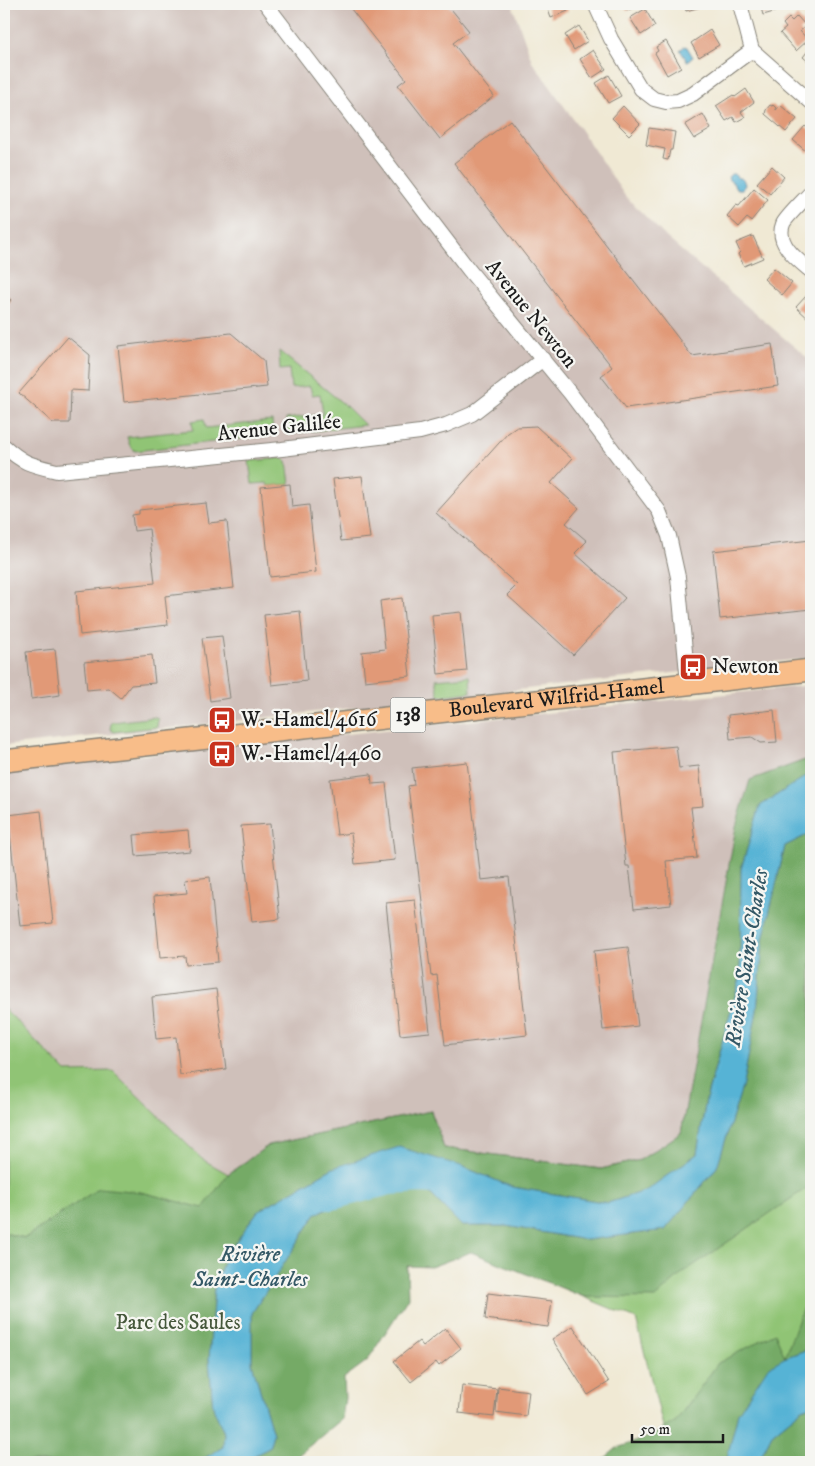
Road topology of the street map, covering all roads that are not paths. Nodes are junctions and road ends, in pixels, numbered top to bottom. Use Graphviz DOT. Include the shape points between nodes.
graph roads {
  1 [pos="266,4"];
  2 [pos="595,4"];
  3 [pos="740,4"];
  4 [pos="752,50"];
  5 [pos="811,102"];
  6 [pos="811,192"];
  7 [pos="811,271"];
  8 [pos="543,359"];
  9 [pos="4,446"];
  10 [pos="811,670"];
  11 [pos="688,683"];
  12 [pos="4,761"];
  1 -- 8 [label="street, Avenue Newton" via="469,270"];
  2 -- 4 [label="street" via="611,39 641,89 654,99 678,101"];
  3 -- 4 [label="street"];
  4 -- 5 [label="street"];
  6 -- 7 [label="street" via="783,224 782,236 794,257"];
  8 -- 9 [label="street, Avenue Galilée" via="472,414 420,432 57,470 31,465 18,459"];
  8 -- 11 [label="street, Avenue Newton" via="659,511 669,536 678,577"];
  10 -- 11 [label="main road, Boulevard Wilfrid-Hamel / 138"];
  11 -- 12 [label="main road, Boulevard Wilfrid-Hamel / 138"];
}
